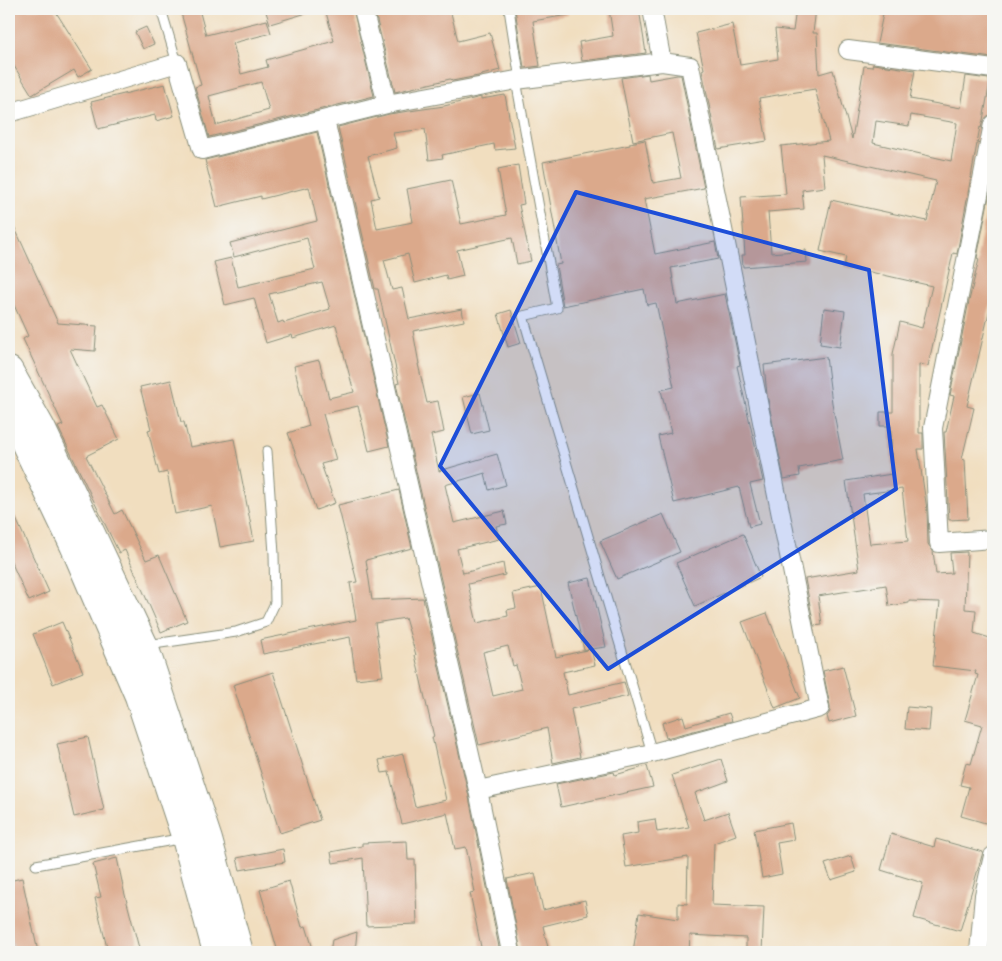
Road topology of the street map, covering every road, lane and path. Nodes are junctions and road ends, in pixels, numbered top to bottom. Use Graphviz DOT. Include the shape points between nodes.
graph roads {
  1 [pos="162,9"];
  2 [pos="363,9"];
  3 [pos="509,9"];
  4 [pos="652,9"];
  5 [pos="848,50"];
  6 [pos="662,62"];
  7 [pos="177,63"];
  8 [pos="993,69"];
  9 [pos="518,80"];
  10 [pos="387,104"];
  11 [pos="9,113"];
  12 [pos="325,120"];
  13 [pos="993,124"];
  14 [pos="9,371"];
  15 [pos="9,409"];
  16 [pos="267,451"];
  17 [pos="993,539"];
  18 [pos="144,646"];
  19 [pos="149,692"];
  20 [pos="652,754"];
  21 [pos="478,790"];
  22 [pos="186,838"];
  23 [pos="993,856"];
  24 [pos="36,865"];
  25 [pos="217,952"];
  26 [pos="239,952"];
  27 [pos="511,952"];
  28 [pos="979,952"];
  1 -- 7 [label="lane"];
  2 -- 10 [label="street"];
  3 -- 9 [label="lane"];
  4 -- 6 [label="street"];
  5 -- 8 [label="street"];
  6 -- 9 [label="street"];
  6 -- 20 [label="street" via="690,66 820,708"];
  7 -- 11 [label="street"];
  7 -- 12 [label="street" via="202,150"];
  9 -- 10 [label="street"];
  9 -- 20 [label="lane" via="557,308 523,316"];
  10 -- 12 [label="street"];
  12 -- 21 [label="street"];
  13 -- 17 [label="street" via="933,428 939,543"];
  14 -- 18 [label="main road" via="41,428"];
  15 -- 19 [label="main road"];
  16 -- 18 [label="lane" via="276,603 266,622 236,632"];
  18 -- 19 [label="main road"];
  19 -- 22 [label="main road"];
  19 -- 26 [label="main road" via="208,840"];
  20 -- 21 [label="street"];
  21 -- 27 [label="street"];
  22 -- 24 [label="lane"];
  22 -- 25 [label="main road"];
  23 -- 28 [label="street" via="984,894"];
}
